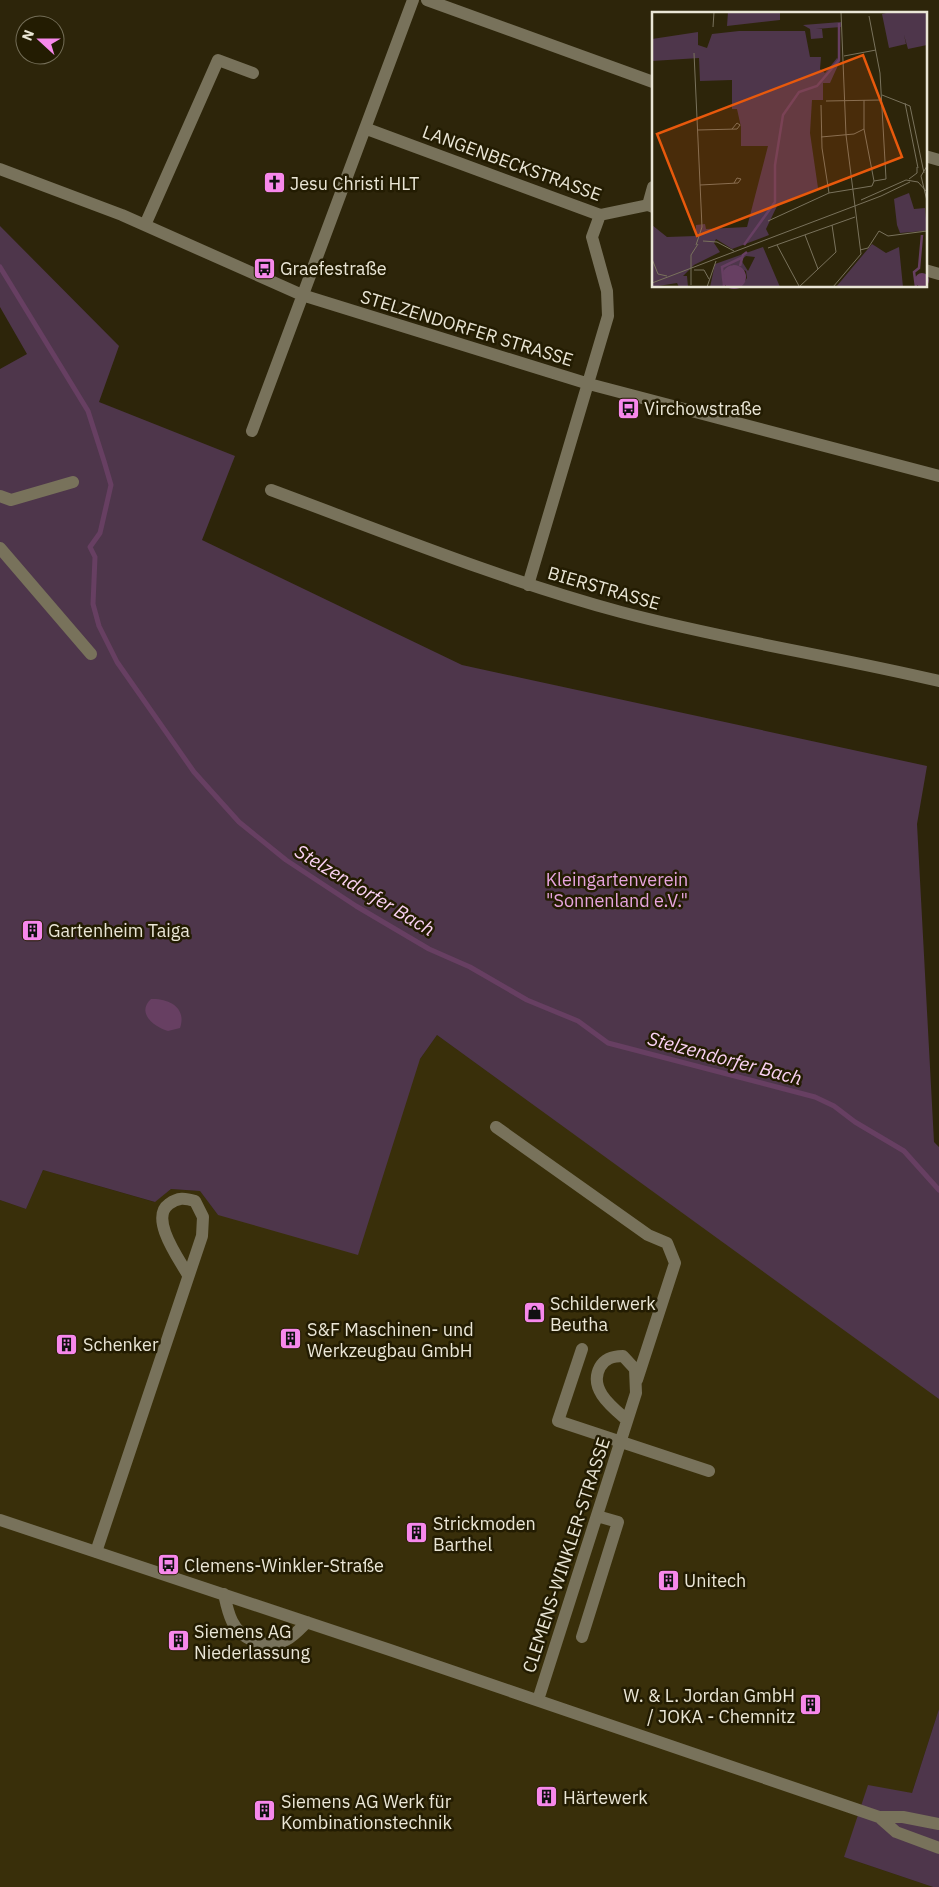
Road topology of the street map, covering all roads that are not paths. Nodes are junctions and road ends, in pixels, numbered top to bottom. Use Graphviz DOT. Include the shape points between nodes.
graph roads {
  1 [pos="413,0"];
  2 [pos="427,0"];
  3 [pos="253,73"];
  4 [pos="652,82"];
  5 [pos="366,129"];
  6 [pos="926,156"];
  7 [pos="939,160"];
  8 [pos="0,169"];
  9 [pos="652,193"];
  10 [pos="650,206"];
  11 [pos="600,215"];
  12 [pos="145,225"];
  13 [pos="926,270"];
  14 [pos="939,274"];
  15 [pos="302,295"];
  16 [pos="589,384"];
  17 [pos="252,431"];
  18 [pos="939,476"];
  19 [pos="73,482"];
  20 [pos="271,490"];
  21 [pos="0,496"];
  22 [pos="0,548"];
  23 [pos="528,584"];
  24 [pos="91,654"];
  25 [pos="939,681"];
  26 [pos="496,1127"];
  27 [pos="188,1274"];
  28 [pos="582,1349"];
  29 [pos="637,1380"];
  30 [pos="627,1420"];
  31 [pos="620,1442"];
  32 [pos="709,1471"];
  33 [pos="597,1516"];
  34 [pos="0,1520"];
  35 [pos="96,1552"];
  36 [pos="224,1594"];
  37 [pos="308,1622"];
  38 [pos="582,1637"];
  39 [pos="538,1700"];
  40 [pos="879,1817"];
  41 [pos="939,1824"];
  42 [pos="937,1849"];
  1 -- 5 [label="street"];
  2 -- 4 [label="street"];
  3 -- 12 [label="street" via="218,60"];
  5 -- 11 [label="street, LANGENBECKSTRASSE"];
  5 -- 15 [label="street"];
  6 -- 7 [label="street"];
  8 -- 12 [label="street, STELZENDORFER STRASSE"];
  9 -- 10 [label="street"];
  10 -- 11 [label="street, LANGENBECKSTRASSE"];
  11 -- 16 [label="street" via="592,237 608,291 608,316"];
  12 -- 15 [label="street, STELZENDORFER STRASSE"];
  13 -- 14 [label="street"];
  15 -- 16 [label="street, STELZENDORFER STRASSE"];
  15 -- 17 [label="street"];
  16 -- 18 [label="street, STELZENDORFER STRASSE"];
  16 -- 23 [label="street"];
  19 -- 21 [label="street" via="11,500"];
  20 -- 23 [label="street, BIERSTRASSE"];
  22 -- 24 [label="street"];
  23 -- 25 [label="street, BIERSTRASSE" via="706,633"];
  26 -- 29 [label="street" via="648,1235 667,1243 675,1263"];
  27 -- 27 [label="street" via="202,1236 203,1217 195,1201 186,1198 176,1199 165,1206 162,1228"];
  27 -- 35 [label="street"];
  28 -- 31 [label="street" via="558,1421"];
  29 -- 30 [label="street, CLEMENS-WINKLER-STRASSE"];
  29 -- 30 [label="street, CLEMENS-WINKLER-STRASSE" via="635,1369 623,1356 603,1361 596,1374 598,1389 608,1404"];
  30 -- 31 [label="street, CLEMENS-WINKLER-STRASSE"];
  31 -- 32 [label="street"];
  31 -- 33 [label="street, CLEMENS-WINKLER-STRASSE"];
  33 -- 38 [label="street" via="618,1522"];
  33 -- 39 [label="street, CLEMENS-WINKLER-STRASSE"];
  34 -- 35 [label="street, CLEMENS-WINKLER-STRASSE"];
  35 -- 36 [label="street, CLEMENS-WINKLER-STRASSE"];
  36 -- 37 [label="street, CLEMENS-WINKLER-STRASSE"];
  36 -- 37 [label="street" via="232,1622 254,1642 286,1641"];
  37 -- 39 [label="street, CLEMENS-WINKLER-STRASSE"];
  39 -- 40 [label="street, CLEMENS-WINKLER-STRASSE"];
  40 -- 41 [label="street, CLEMENS-WINKLER-STRASSE" via="903,1817"];
  40 -- 42 [label="street, CLEMENS-WINKLER-STRASSE" via="896,1832"];
}
